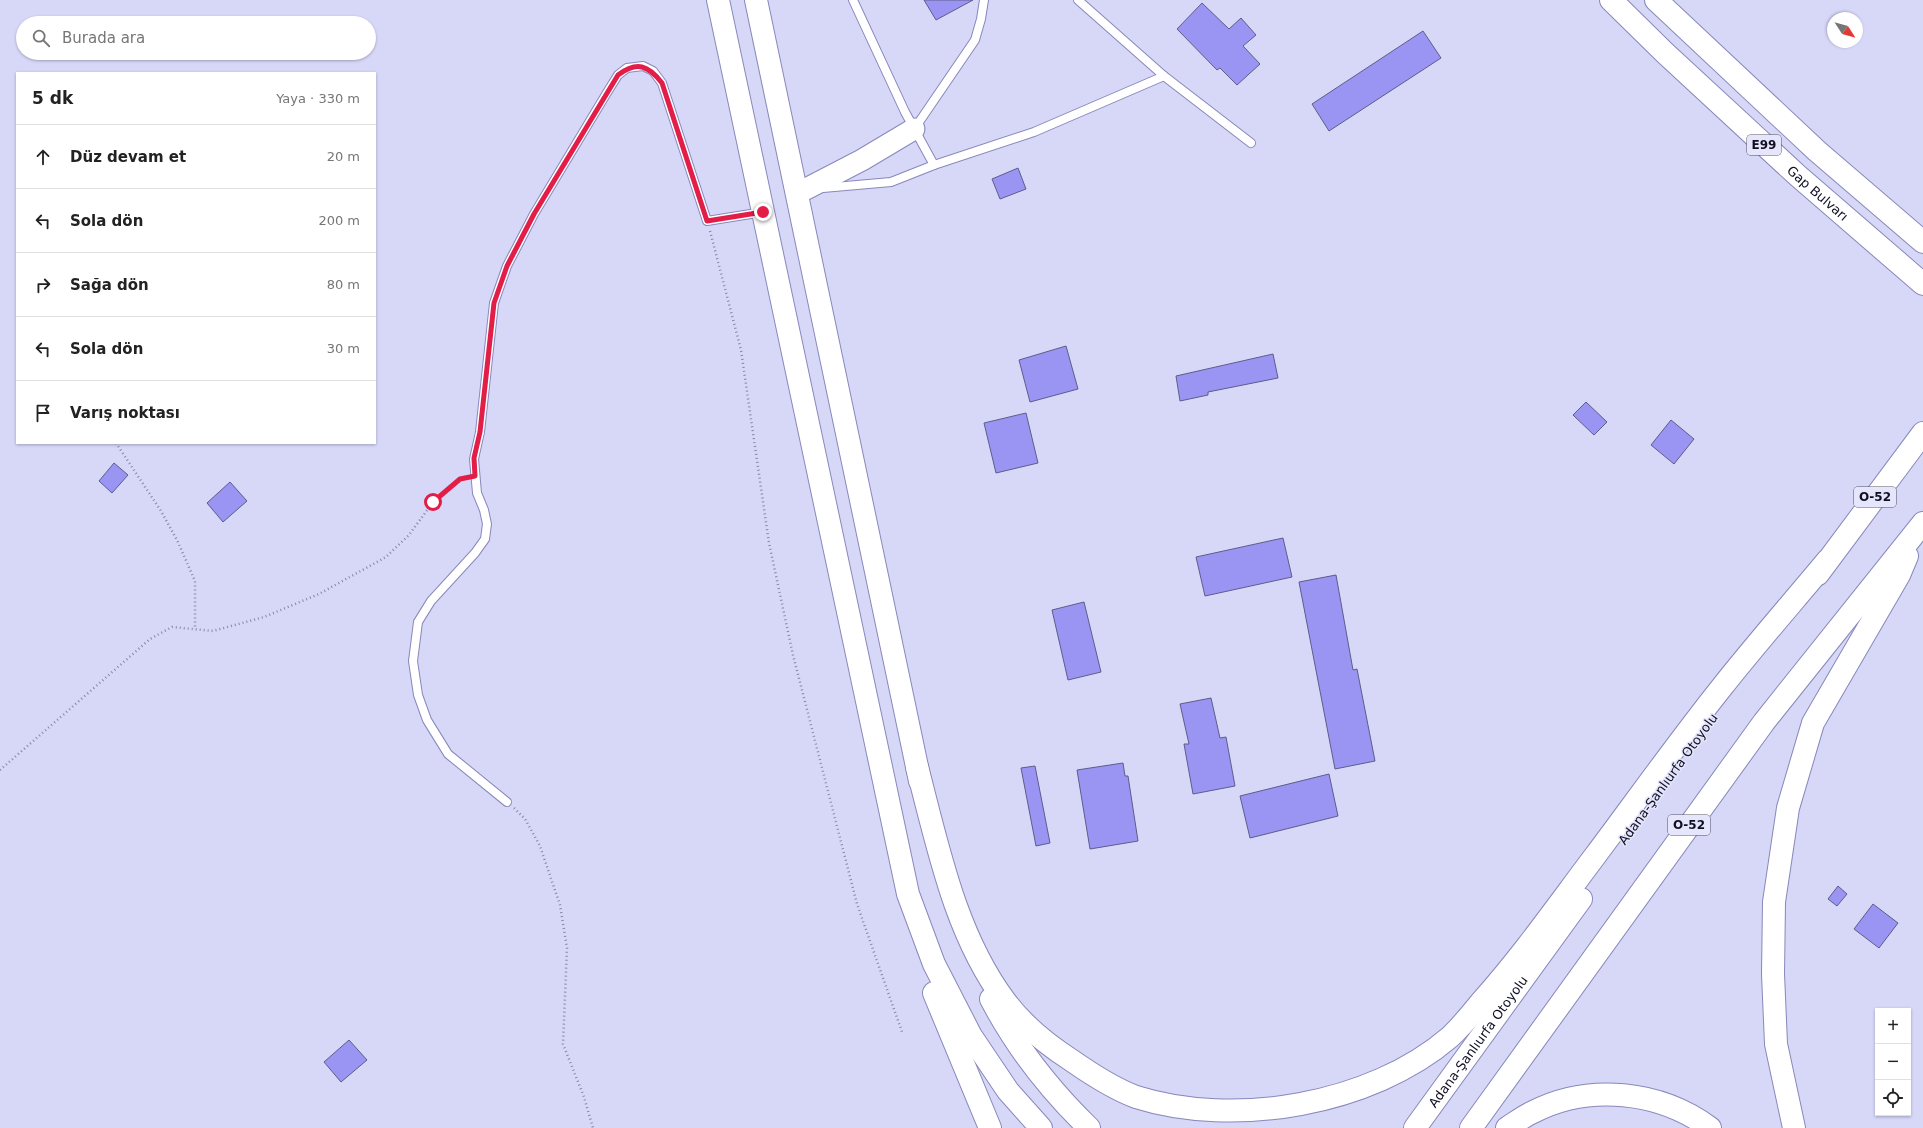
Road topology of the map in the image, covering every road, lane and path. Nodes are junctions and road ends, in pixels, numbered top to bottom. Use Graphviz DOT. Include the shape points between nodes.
graph roads {
  1 [pos="718,0"];
  2 [pos="756,0"];
  3 [pos="853,0"];
  4 [pos="984,0"];
  5 [pos="1078,0"];
  6 [pos="1611,0"];
  7 [pos="1656,0"];
  8 [pos="1164,76"];
  9 [pos="914,129"];
  10 [pos="1251,143"];
  11 [pos="934,165"];
  12 [pos="801,190"];
  13 [pos="763,212"];
  14 [pos="707,221"];
  15 [pos="1923,242"];
  16 [pos="1923,284"];
  17 [pos="1923,433"];
  18 [pos="117,444"];
  19 [pos="475,476"];
  20 [pos="1920,526"];
  21 [pos="1827,561"];
  22 [pos="195,629"];
  23 [pos="916,767"];
  24 [pos="0,770"];
  25 [pos="883,774"];
  26 [pos="507,802"];
  27 [pos="902,1032"];
  28 [pos="593,1128"];
  29 [pos="990,1128"];
  30 [pos="1041,1128"];
  31 [pos="1089,1128"];
  32 [pos="1415,1128"];
  33 [pos="1471,1128"];
  34 [pos="1507,1128"];
  35 [pos="1710,1128"];
  36 [pos="1794,1128"];
  1 -- 13 [label="highway"];
  2 -- 12 [label="highway"];
  3 -- 9 [label="lane"];
  4 -- 9 [label="lane" via="975,40"];
  5 -- 8 [label="lane"];
  6 -- 16 [label="highway, Gap Bulvarı / E99" via="1796,175"];
  7 -- 15 [label="highway, E99" via="1817,151"];
  8 -- 10 [label="lane"];
  8 -- 11 [label="lane" via="1034,132"];
  9 -- 11 [label="lane"];
  9 -- 12 [label="street" via="862,160"];
  11 -- 12 [label="lane" via="891,182"];
  12 -- 23 [label="highway"];
  13 -- 14 [label="lane"];
  13 -- 25 [label="highway"];
  14 -- 19 [label="lane" via="662,83 653,71 643,66 627,68 618,75 608,91 534,214 507,266 494,303 480,432 474,458"];
  14 -- 27 [label="path" via="741,350 769,543 793,655 857,904"];
  17 -- 21 [label="highway, Adana-Şanlıurfa Otoyolu / O-52"];
  18 -- 22 [label="path" via="161,511 195,581"];
  19 -- 22 [label="path" via="460,479 433,502 409,535 380,561 319,594 264,617 213,631"];
  19 -- 26 [label="lane" via="477,493 487,524 485,540 431,601 418,622 413,661 418,695 427,720 448,754"];
  20 -- 33 [label="highway, O-52" via="1764,722"];
  20 -- 36 [label="highway" via="1899,575 1813,724 1788,808 1774,902 1773,974 1776,1044"];
  21 -- 23 [label="highway" via="1720,688 1505,976 1452,1035 1417,1063 1378,1083 1337,1098 1302,1106 1255,1113 1214,1113 1137,1098 1100,1080 1033,1032 1006,1003 985,972 968,935 949,885"];
  21 -- 32 [label="highway, Adana-Şanlıurfa Otoyolu / O-52"];
  22 -- 24 [label="path" via="172,627 150,639"];
  23 -- 31 [label="highway" via="941,884 966,950 1001,1018 1036,1070"];
  25 -- 29 [label="highway" via="903,895 925,970"];
  25 -- 30 [label="highway" via="908,894 934,964 971,1036 1008,1091"];
  26 -- 28 [label="path" via="525,819 540,846 560,905 567,948 563,1044"];
  34 -- 35 [label="highway" via="1534,1111 1572,1098 1606,1094 1645,1097 1675,1106"];
}
